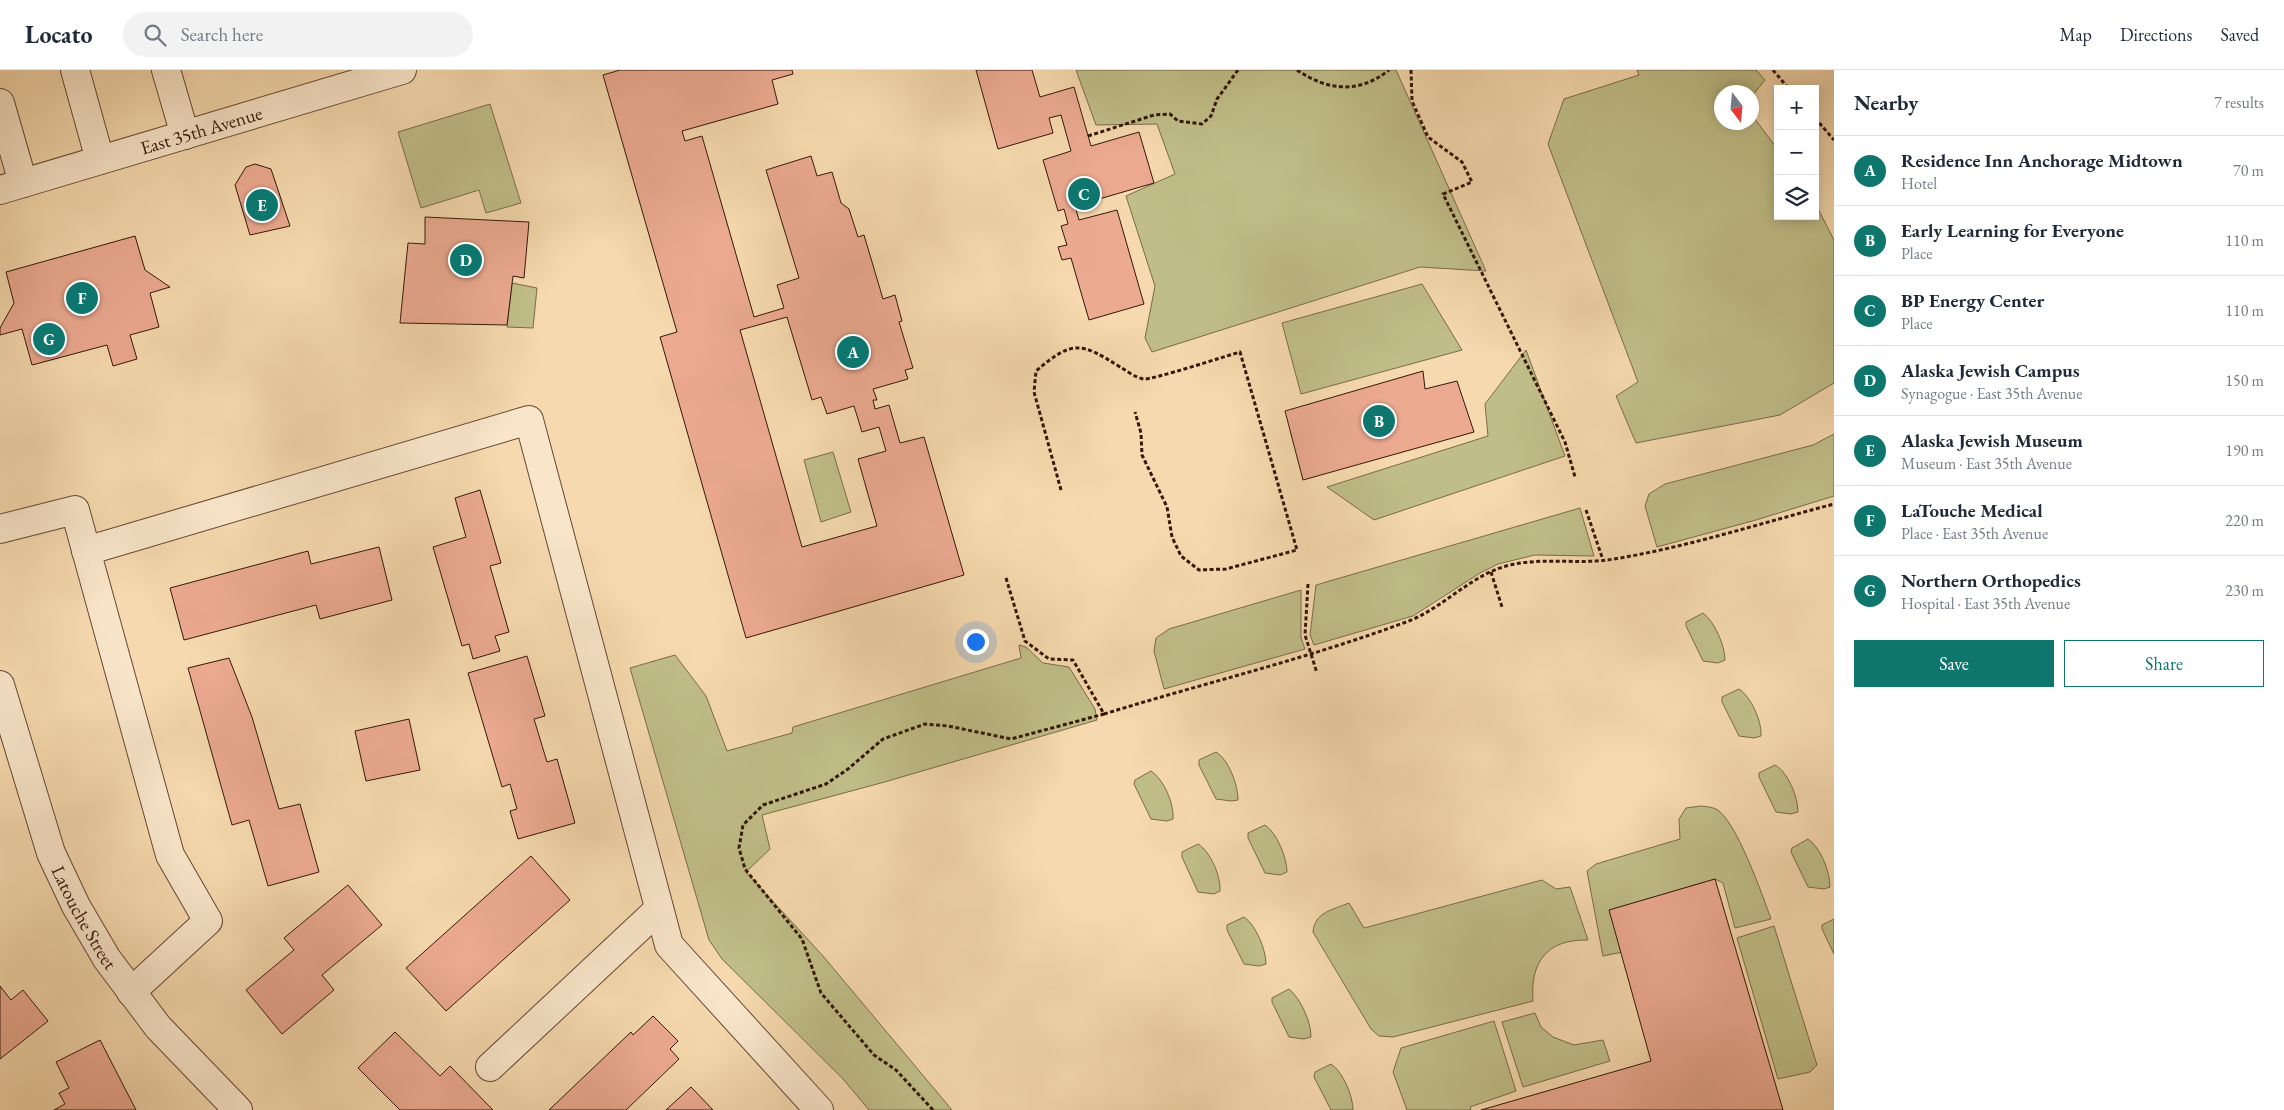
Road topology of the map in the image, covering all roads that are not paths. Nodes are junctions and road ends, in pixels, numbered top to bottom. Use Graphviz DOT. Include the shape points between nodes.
graph roads {
  1 [pos="75,70"];
  2 [pos="166,70"];
  3 [pos="402,70"];
  4 [pos="0,103"];
  5 [pos="185,135"];
  6 [pos="100,160"];
  7 [pos="11,186"];
  8 [pos="0,529"];
  9 [pos="86,551"];
  10 [pos="0,685"];
  11 [pos="659,909"];
  12 [pos="131,992"];
  13 [pos="490,1067"];
  14 [pos="238,1110"];
  15 [pos="819,1110"];
  1 -- 6 [label="street"];
  2 -- 5 [label="street"];
  3 -- 5 [label="street, East 35th Avenue"];
  4 -- 7 [label="street"];
  5 -- 6 [label="street, East 35th Avenue"];
  6 -- 7 [label="street, East 35th Avenue"];
  8 -- 9 [label="street" via="74,510"];
  9 -- 11 [label="street" via="529,420"];
  9 -- 12 [label="street" via="170,855 208,921"];
  10 -- 12 [label="street, Latouche Street" via="51,853 76,906"];
  11 -- 13 [label="street"];
  11 -- 15 [label="street" via="669,945"];
  12 -- 14 [label="street, Latouche Street" via="158,1028"];
}
